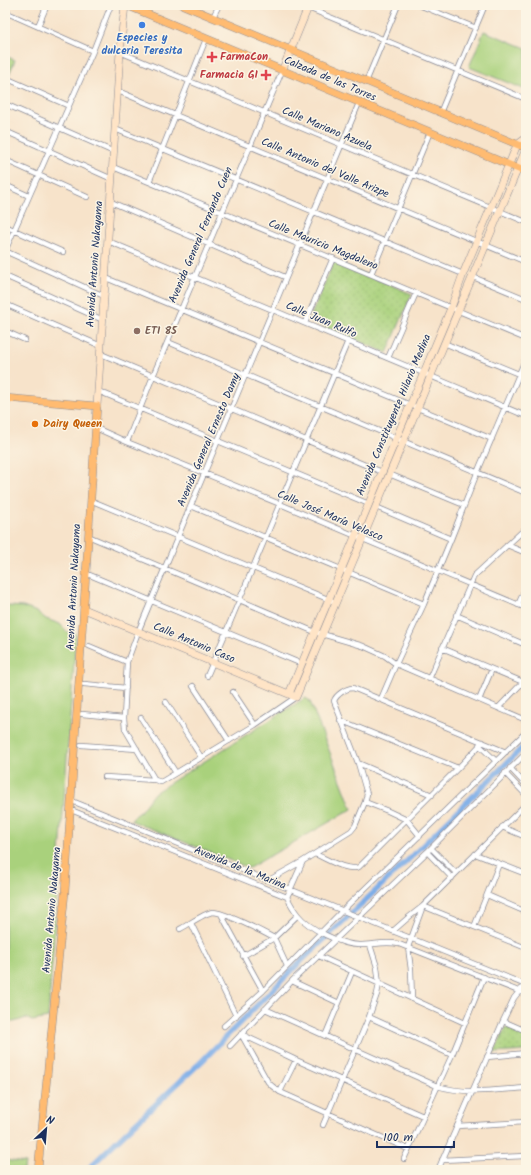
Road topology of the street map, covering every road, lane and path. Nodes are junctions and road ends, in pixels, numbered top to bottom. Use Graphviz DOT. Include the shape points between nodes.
graph roads {
  1 [pos="47,5"];
  2 [pos="110,5"];
  3 [pos="126,5"];
  4 [pos="183,5"];
  5 [pos="218,5"];
  6 [pos="398,5"];
  7 [pos="419,5"];
  8 [pos="485,5"];
  9 [pos="306,6"];
  10 [pos="5,12"];
  11 [pos="213,18"];
  12 [pos="38,26"];
  13 [pos="476,28"];
  14 [pos="206,39"];
  15 [pos="384,40"];
  16 [pos="290,50"];
  17 [pos="93,51"];
  18 [pos="120,52"];
  19 [pos="282,71"];
  20 [pos="458,71"];
  21 [pos="189,81"];
  22 [pos="5,82"];
  23 [pos="366,82"];
  24 [pos="118,91"];
  25 [pos="526,99"];
  26 [pos="359,103"];
  27 [pos="5,104"];
  28 [pos="69,106"];
  29 [pos="264,113"];
  30 [pos="440,113"];
  31 [pos="175,115"];
  32 [pos="59,128"];
  33 [pos="115,129"];
  34 [pos="5,132"];
  35 [pos="430,132"];
  36 [pos="526,138"];
  37 [pos="342,145"];
  38 [pos="517,145"];
  39 [pos="250,146"];
  40 [pos="162,148"];
  41 [pos="526,148"];
  42 [pos="49,151"];
  43 [pos="114,152"];
  44 [pos="5,160"];
  45 [pos="509,165"];
  46 [pos="113,167"];
  47 [pos="518,169"];
  48 [pos="526,172"];
  49 [pos="38,175"];
  50 [pos="413,175"];
  51 [pos="112,179"];
  52 [pos="327,179"];
  53 [pos="236,180"];
  54 [pos="149,182"];
  55 [pos="5,185"];
  56 [pos="29,196"];
  57 [pos="87,197"];
  58 [pos="111,202"];
  59 [pos="491,207"];
  60 [pos="398,209"];
  61 [pos="500,211"];
  62 [pos="222,212"];
  63 [pos="313,212"];
  64 [pos="526,222"];
  65 [pos="5,226"];
  66 [pos="14,230"];
  67 [pos="108,241"];
  68 [pos="385,242"];
  69 [pos="477,242"];
  70 [pos="209,244"];
  71 [pos="299,245"];
  72 [pos="486,245"];
  73 [pos="5,251"];
  74 [pos="63,252"];
  75 [pos="333,258"];
  76 [pos="526,262"];
  77 [pos="371,274"];
  78 [pos="463,274"];
  79 [pos="5,276"];
  80 [pos="195,277"];
  81 [pos="285,277"];
  82 [pos="472,277"];
  83 [pos="106,278"];
  84 [pos="416,293"];
  85 [pos="104,296"];
  86 [pos="526,299"];
  87 [pos="5,304"];
  88 [pos="272,309"];
  89 [pos="455,309"];
  90 [pos="182,310"];
  91 [pos="103,320"];
  92 [pos="305,323"];
  93 [pos="5,331"];
  94 [pos="526,339"];
  95 [pos="25,340"];
  96 [pos="348,341"];
  97 [pos="168,342"];
  98 [pos="259,342"];
  99 [pos="444,343"];
  100 [pos="101,350"];
  101 [pos="388,358"];
  102 [pos="526,358"];
  103 [pos="335,374"];
  104 [pos="427,374"];
  105 [pos="520,374"];
  106 [pos="246,375"];
  107 [pos="153,376"];
  108 [pos="526,377"];
  109 [pos="98,391"];
  110 [pos="5,398"];
  111 [pos="97,406"];
  112 [pos="414,406"];
  113 [pos="321,407"];
  114 [pos="505,407"];
  115 [pos="140,408"];
  116 [pos="232,409"];
  117 [pos="526,416"];
  118 [pos="96,428"];
  119 [pos="492,439"];
  120 [pos="307,440"];
  121 [pos="400,440"];
  122 [pos="127,442"];
  123 [pos="218,442"];
  124 [pos="205,473"];
  125 [pos="293,473"];
  126 [pos="386,473"];
  127 [pos="477,473"];
  128 [pos="526,493"];
  129 [pos="90,500"];
  130 [pos="280,504"];
  131 [pos="464,505"];
  132 [pos="191,506"];
  133 [pos="372,506"];
  134 [pos="526,528"];
  135 [pos="88,536"];
  136 [pos="178,536"];
  137 [pos="266,537"];
  138 [pos="359,538"];
  139 [pos="451,539"];
  140 [pos="507,545"];
  141 [pos="526,553"];
  142 [pos="165,568"];
  143 [pos="253,568"];
  144 [pos="345,571"];
  145 [pos="438,571"];
  146 [pos="85,573"];
  147 [pos="470,584"];
  148 [pos="526,587"];
  149 [pos="151,600"];
  150 [pos="240,600"];
  151 [pos="332,601"];
  152 [pos="424,604"];
  153 [pos="518,605"];
  154 [pos="526,608"];
  155 [pos="84,609"];
  156 [pos="456,615"];
  157 [pos="138,632"];
  158 [pos="226,632"];
  159 [pos="319,633"];
  160 [pos="526,645"];
  161 [pos="89,646"];
  162 [pos="442,648"];
  163 [pos="127,662"];
  164 [pos="212,662"];
  165 [pos="302,664"];
  166 [pos="396,664"];
  167 [pos="492,669"];
  168 [pos="207,676"];
  169 [pos="429,679"];
  170 [pos="524,681"];
  171 [pos="84,684"];
  172 [pos="193,686"];
  173 [pos="126,688"];
  174 [pos="233,692"];
  175 [pos="292,696"];
  176 [pos="381,699"];
  177 [pos="479,700"];
  178 [pos="166,702"];
  179 [pos="498,708"];
  180 [pos="82,714"];
  181 [pos="124,718"];
  182 [pos="141,718"];
  183 [pos="340,720"];
  184 [pos="526,720"];
  185 [pos="255,725"];
  186 [pos="526,732"];
  187 [pos="229,741"];
  188 [pos="481,744"];
  189 [pos="81,745"];
  190 [pos="137,750"];
  191 [pos="506,752"];
  192 [pos="526,753"];
  193 [pos="201,757"];
  194 [pos="496,761"];
  195 [pos="358,764"];
  196 [pos="458,768"];
  197 [pos="510,768"];
  198 [pos="176,773"];
  199 [pos="505,773"];
  200 [pos="104,777"];
  201 [pos="155,780"];
  202 [pos="526,785"];
  203 [pos="432,795"];
  204 [pos="526,795"];
  205 [pos="72,801"];
  206 [pos="365,802"];
  207 [pos="526,804"];
  208 [pos="71,810"];
  209 [pos="407,820"];
  210 [pos="502,827"];
  211 [pos="420,836"];
  212 [pos="526,837"];
  213 [pos="431,848"];
  214 [pos="426,852"];
  215 [pos="315,854"];
  216 [pos="475,854"];
  217 [pos="303,861"];
  218 [pos="499,864"];
  219 [pos="456,872"];
  220 [pos="526,874"];
  221 [pos="452,878"];
  222 [pos="269,880"];
  223 [pos="290,889"];
  224 [pos="487,895"];
  225 [pos="287,897"];
  226 [pos="423,906"];
  227 [pos="345,911"];
  228 [pos="526,912"];
  229 [pos="221,914"];
  230 [pos="298,915"];
  231 [pos="358,916"];
  232 [pos="191,923"];
  233 [pos="474,926"];
  234 [pos="180,929"];
  235 [pos="393,931"];
  236 [pos="321,932"];
  237 [pos="274,938"];
  238 [pos="335,938"];
  239 [pos="411,938"];
  240 [pos="370,945"];
  241 [pos="408,947"];
  242 [pos="526,948"];
  243 [pos="243,956"];
  244 [pos="319,956"];
  245 [pos="287,966"];
  246 [pos="352,972"];
  247 [pos="484,977"];
  248 [pos="292,981"];
  249 [pos="379,984"];
  250 [pos="526,984"];
  251 [pos="263,991"];
  252 [pos="519,991"];
  253 [pos="526,994"];
  254 [pos="412,999"];
  255 [pos="339,1003"];
  256 [pos="265,1009"];
  257 [pos="236,1016"];
  258 [pos="369,1017"];
  259 [pos="503,1021"];
  260 [pos="465,1023"];
  261 [pos="224,1026"];
  262 [pos="526,1030"];
  263 [pos="241,1034"];
  264 [pos="325,1036"];
  265 [pos="230,1046"];
  266 [pos="355,1049"];
  267 [pos="526,1053"];
  268 [pos="452,1055"];
  269 [pos="487,1057"];
  270 [pos="296,1060"];
  271 [pos="342,1080"];
  272 [pos="437,1086"];
  273 [pos="526,1088"];
  274 [pos="280,1092"];
  275 [pos="472,1092"];
  276 [pos="328,1113"];
  277 [pos="423,1116"];
  278 [pos="526,1122"];
  279 [pos="323,1125"];
  280 [pos="457,1126"];
  281 [pos="408,1149"];
  282 [pos="526,1156"];
  283 [pos="404,1159"];
  284 [pos="442,1160"];
  285 [pos="38,1170"];
  286 [pos="438,1170"];
  1 -- 12 [label="street"];
  2 -- 17 [label="street"];
  3 -- 14 [label="main road, Calzada de las Torres"];
  3 -- 18 [label="street, Avenida Antonio Nakayama"];
  4 -- 11 [label="main road, Calzada de las Torres"];
  5 -- 11 [label="street"];
  6 -- 15 [label="street"];
  7 -- 13 [label="street"];
  8 -- 13 [label="street"];
  9 -- 15 [label="street"];
  9 -- 16 [label="street, Avenida General Fernando Cuen"];
  10 -- 12 [label="street"];
  11 -- 16 [label="main road, Calzada de las Torres"];
  12 -- 17 [label="street"];
  13 -- 20 [label="street"];
  14 -- 19 [label="main road, Calzada de las Torres"];
  14 -- 21 [label="street"];
  15 -- 20 [label="street"];
  15 -- 23 [label="street"];
  16 -- 19 [label="street, Avenida General Fernando Cuen"];
  16 -- 23 [label="main road, Calzada de las Torres"];
  17 -- 28 [label="street"];
  18 -- 21 [label="street, Calle Mariano Azuela"];
  18 -- 24 [label="street, Avenida Antonio Nakayama"];
  19 -- 26 [label="main road, Calzada de las Torres"];
  19 -- 29 [label="street, Avenida General Fernando Cuen"];
  20 -- 25 [label="street"];
  20 -- 30 [label="street"];
  21 -- 29 [label="street, Calle Mariano Azuela"];
  21 -- 31 [label="street"];
  22 -- 28 [label="street" via="8,78"];
  23 -- 30 [label="main road, Calzada de las Torres"];
  24 -- 31 [label="street, Calle Antonio del Valle Arizpe"];
  24 -- 33 [label="street, Avenida Antonio Nakayama"];
  26 -- 35 [label="main road, Calzada de las Torres"];
  26 -- 37 [label="street, Avenida General Ernesto Damy"];
  27 -- 32 [label="street"];
  28 -- 32 [label="street"];
  29 -- 37 [label="street, Calle Mariano Azuela"];
  29 -- 39 [label="street, Avenida General Fernando Cuen"];
  30 -- 38 [label="main road, Calzada de las Torres"];
  31 -- 39 [label="street, Calle Antonio del Valle Arizpe"];
  31 -- 40 [label="street"];
  32 -- 42 [label="street"];
  32 -- 43 [label="street"];
  33 -- 40 [label="street"];
  33 -- 43 [label="street, Avenida Antonio Nakayama"];
  34 -- 42 [label="street"];
  35 -- 45 [label="main road, Calzada de las Torres"];
  35 -- 50 [label="street"];
  36 -- 38 [label="street, Avenida Constituyente Hilario Medina"];
  36 -- 41 [label="street, Avenida Constituyente Hilario Medina"];
  37 -- 50 [label="street, Calle Mariano Azuela"];
  37 -- 52 [label="street, Avenida General Ernesto Damy"];
  38 -- 41 [label="main road, Calzada de las Torres"];
  38 -- 45 [label="street, Avenida Constituyente Hilario Medina"];
  39 -- 52 [label="street, Calle Antonio del Valle Arizpe"];
  39 -- 53 [label="street, Avenida General Fernando Cuen"];
  40 -- 53 [label="street"];
  40 -- 54 [label="street"];
  41 -- 47 [label="street, Avenida Constituyente Hilario Medina"];
  42 -- 49 [label="street"];
  42 -- 51 [label="street"];
  43 -- 46 [label="street, Avenida Antonio Nakayama"];
  44 -- 49 [label="street"];
  45 -- 47 [label="main road, Calzada de las Torres"];
  45 -- 59 [label="street, Avenida Constituyente Hilario Medina"];
  46 -- 51 [label="street, Avenida Antonio Nakayama"];
  46 -- 54 [label="street, Calle Mauricio Magdaleno"];
  47 -- 48 [label="main road, Calzada de las Torres"];
  47 -- 61 [label="street, Avenida Constituyente Hilario Medina"];
  49 -- 56 [label="street"];
  49 -- 57 [label="street"];
  50 -- 59 [label="street, Calle Mariano Azuela"];
  50 -- 60 [label="street"];
  51 -- 58 [label="street, Avenida Antonio Nakayama"];
  52 -- 60 [label="street, Calle Antonio del Valle Arizpe"];
  52 -- 63 [label="street, Avenida General Ernesto Damy"];
  53 -- 62 [label="street, Avenida General Fernando Cuen"];
  53 -- 63 [label="street"];
  54 -- 62 [label="street, Calle Mauricio Magdaleno"];
  55 -- 56 [label="street"];
  56 -- 66 [label="street"];
  58 -- 67 [label="street, Avenida Antonio Nakayama"];
  58 -- 70 [label="street"];
  59 -- 61 [label="street, Calle Mariano Azuela"];
  59 -- 69 [label="street, Avenida Constituyente Hilario Medina"];
  60 -- 68 [label="street"];
  60 -- 69 [label="street, Calle Antonio del Valle Arizpe"];
  61 -- 64 [label="street, Calle Mariano Azuela"];
  61 -- 72 [label="street, Avenida Constituyente Hilario Medina"];
  62 -- 70 [label="street, Avenida General Fernando Cuen"];
  62 -- 71 [label="street, Calle Mauricio Magdaleno"];
  63 -- 68 [label="street"];
  63 -- 71 [label="street, Avenida General Ernesto Damy"];
  65 -- 66 [label="street"];
  66 -- 73 [label="street"];
  66 -- 74 [label="street"];
  67 -- 80 [label="street, Calle Juan Rulfo"];
  67 -- 83 [label="street, Avenida Antonio Nakayama"];
  68 -- 77 [label="street"];
  68 -- 78 [label="street"];
  69 -- 72 [label="street, Calle Antonio del Valle Arizpe"];
  69 -- 78 [label="street, Avenida Constituyente Hilario Medina"];
  70 -- 80 [label="street, Avenida General Fernando Cuen"];
  70 -- 81 [label="street"];
  71 -- 75 [label="street, Calle Mauricio Magdaleno"];
  71 -- 81 [label="street, Avenida General Ernesto Damy"];
  72 -- 76 [label="street, Calle Antonio del Valle Arizpe"];
  72 -- 82 [label="street, Avenida Constituyente Hilario Medina"];
  73 -- 85 [label="street"];
  75 -- 77 [label="street, Calle Mauricio Magdaleno"];
  75 -- 92 [label="street"];
  77 -- 84 [label="street, Calle Mauricio Magdaleno"];
  78 -- 89 [label="street, Avenida Constituyente Hilario Medina"];
  79 -- 91 [label="street"];
  80 -- 88 [label="street, Calle Juan Rulfo"];
  80 -- 90 [label="street, Avenida General Fernando Cuen"];
  81 -- 88 [label="street, Avenida General Ernesto Damy"];
  82 -- 86 [label="street"];
  82 -- 89 [label="street, Avenida Constituyente Hilario Medina"];
  83 -- 85 [label="street, Avenida Antonio Nakayama"];
  83 -- 90 [label="street"];
  84 -- 89 [label="street, Calle Mauricio Magdaleno"];
  84 -- 101 [label="street"];
  85 -- 91 [label="street, Avenida Antonio Nakayama"];
  87 -- 100 [label="street"];
  88 -- 92 [label="street, Calle Juan Rulfo"];
  88 -- 98 [label="street, Avenida General Ernesto Damy"];
  89 -- 94 [label="street, Calle Mauricio Magdaleno"];
  89 -- 99 [label="street, Avenida Constituyente Hilario Medina"];
  89 -- 104 [label="street, Avenida Constituyente Hilario Medina"];
  90 -- 97 [label="street, Avenida General Fernando Cuen"];
  90 -- 98 [label="street"];
  91 -- 100 [label="street, Avenida Antonio Nakayama"];
  92 -- 96 [label="street, Calle Juan Rulfo"];
  93 -- 95 [label="street"];
  96 -- 101 [label="street, Calle Juan Rulfo"];
  96 -- 103 [label="street"];
  97 -- 106 [label="street"];
  97 -- 107 [label="street, Avenida General Fernando Cuen"];
  98 -- 103 [label="street"];
  98 -- 106 [label="street, Avenida General Ernesto Damy"];
  99 -- 104 [label="street, Avenida Constituyente Hilario Medina"];
  99 -- 105 [label="street"];
  100 -- 107 [label="street"];
  100 -- 109 [label="street, Avenida Antonio Nakayama"];
  101 -- 104 [label="street, Calle Juan Rulfo"];
  102 -- 105 [label="street"];
  103 -- 112 [label="street"];
  103 -- 113 [label="street"];
  104 -- 112 [label="street, Avenida Constituyente Hilario Medina"];
  104 -- 114 [label="street, Calle Juan Rulfo"];
  105 -- 108 [label="street"];
  105 -- 114 [label="street"];
  106 -- 113 [label="street"];
  106 -- 116 [label="street, Avenida General Ernesto Damy"];
  107 -- 115 [label="street, Avenida General Fernando Cuen"];
  107 -- 116 [label="street"];
  109 -- 111 [label="street, Avenida Antonio Nakayama"];
  109 -- 115 [label="street"];
  110 -- 111 [label="main road"];
  111 -- 118 [label="main road, Avenida Antonio Nakayama"];
  112 -- 119 [label="street"];
  112 -- 121 [label="street, Avenida Constituyente Hilario Medina"];
  113 -- 120 [label="street"];
  113 -- 121 [label="street"];
  114 -- 117 [label="street, Calle Juan Rulfo"];
  114 -- 119 [label="street"];
  115 -- 122 [label="street, Avenida General Fernando Cuen"];
  115 -- 123 [label="street"];
  116 -- 120 [label="street"];
  116 -- 123 [label="street, Avenida General Ernesto Damy"];
  118 -- 122 [label="street"];
  118 -- 129 [label="main road, Avenida Antonio Nakayama"];
  119 -- 127 [label="street"];
  120 -- 125 [label="street"];
  120 -- 126 [label="street"];
  121 -- 126 [label="street, Avenida Constituyente Hilario Medina"];
  121 -- 127 [label="street"];
  122 -- 124 [label="street, Calle José María Velasco"];
  123 -- 124 [label="street, Avenida General Ernesto Damy"];
  123 -- 125 [label="street"];
  124 -- 130 [label="street, Calle José María Velasco"];
  124 -- 132 [label="street, Avenida General Ernesto Damy"];
  125 -- 130 [label="street"];
  125 -- 133 [label="street"];
  126 -- 131 [label="street"];
  126 -- 133 [label="street, Avenida Constituyente Hilario Medina"];
  127 -- 128 [label="street"];
  127 -- 131 [label="street"];
  129 -- 135 [label="main road, Avenida Antonio Nakayama"];
  129 -- 136 [label="street"];
  130 -- 137 [label="street"];
  130 -- 138 [label="street, Calle José María Velasco"];
  131 -- 139 [label="street"];
  132 -- 136 [label="street, Avenida General Ernesto Damy"];
  132 -- 137 [label="street"];
  133 -- 138 [label="street, Avenida Constituyente Hilario Medina"];
  133 -- 139 [label="street"];
  134 -- 140 [label="street"];
  135 -- 142 [label="street"];
  135 -- 146 [label="main road, Avenida Antonio Nakayama"];
  136 -- 142 [label="street, Avenida General Ernesto Damy"];
  136 -- 143 [label="street"];
  137 -- 143 [label="street"];
  137 -- 144 [label="street"];
  138 -- 144 [label="street, Avenida Constituyente Hilario Medina"];
  138 -- 145 [label="street, Calle José María Velasco"];
  139 -- 145 [label="street"];
  140 -- 141 [label="street"];
  140 -- 147 [label="street" via="479,570"];
  142 -- 149 [label="street, Avenida General Ernesto Damy"];
  142 -- 150 [label="street"];
  143 -- 150 [label="street"];
  143 -- 151 [label="street"];
  144 -- 151 [label="street, Avenida Constituyente Hilario Medina"];
  144 -- 152 [label="street"];
  145 -- 147 [label="street, Calle José María Velasco"];
  145 -- 152 [label="street"];
  146 -- 149 [label="street"];
  146 -- 155 [label="main road, Avenida Antonio Nakayama"];
  147 -- 153 [label="street, Calle José María Velasco"];
  147 -- 156 [label="street"];
  148 -- 153 [label="street"];
  149 -- 157 [label="street, Avenida General Ernesto Damy"];
  149 -- 158 [label="street"];
  150 -- 158 [label="street"];
  150 -- 159 [label="street"];
  151 -- 159 [label="street, Avenida Constituyente Hilario Medina"];
  152 -- 166 [label="street"];
  153 -- 154 [label="street, Calle José María Velasco"];
  155 -- 157 [label="street, Calle Antonio Caso"];
  155 -- 205 [label="main road, Avenida Antonio Nakayama"];
  156 -- 160 [label="street"];
  156 -- 162 [label="street"];
  157 -- 163 [label="street, Avenida General Ernesto Damy"];
  157 -- 164 [label="street, Calle Antonio Caso"];
  158 -- 164 [label="street"];
  158 -- 165 [label="street"];
  159 -- 165 [label="street, Avenida Constituyente Hilario Medina"];
  159 -- 166 [label="street" via="363,646"];
  159 -- 175 [label="street, Avenida Constituyente Hilario Medina"];
  161 -- 163 [label="street"];
  162 -- 167 [label="street"];
  162 -- 169 [label="street"];
  163 -- 173 [label="street, Avenida General Ernesto Damy"];
  164 -- 168 [label="street"];
  164 -- 175 [label="street, Calle Antonio Caso"];
  165 -- 175 [label="street, Avenida Constituyente Hilario Medina"];
  166 -- 169 [label="street"];
  166 -- 176 [label="street"];
  167 -- 170 [label="street"];
  167 -- 177 [label="street"];
  169 -- 177 [label="street"];
  170 -- 179 [label="street"];
  171 -- 173 [label="street"];
  172 -- 187 [label="street"];
  173 -- 181 [label="street, Avenida General Ernesto Damy"];
  174 -- 185 [label="street"];
  175 -- 185 [label="street, Avenida Constituyente Hilario Medina" via="288,703"];
  176 -- 183 [label="street" via="353,688 347,689 334,701"];
  176 -- 188 [label="street"];
  177 -- 179 [label="street"];
  178 -- 193 [label="street"];
  179 -- 184 [label="street"];
  180 -- 181 [label="street"];
  181 -- 190 [label="street, Avenida General Ernesto Damy" via="125,729"];
  182 -- 198 [label="street"];
  183 -- 195 [label="street"];
  183 -- 196 [label="street"];
  185 -- 187 [label="street, Avenida Constituyente Hilario Medina"];
  186 -- 191 [label="street"];
  187 -- 193 [label="street, Avenida Constituyente Hilario Medina"];
  188 -- 191 [label="street"];
  188 -- 194 [label="street"];
  188 -- 196 [label="street"];
  189 -- 190 [label="street"];
  190 -- 201 [label="street, Avenida General Ernesto Damy"];
  191 -- 194 [label="street"];
  192 -- 197 [label="street"];
  193 -- 198 [label="street, Avenida Constituyente Hilario Medina"];
  194 -- 211 [label="street"];
  195 -- 203 [label="street"];
  195 -- 206 [label="street" via="366,790"];
  196 -- 203 [label="street"];
  197 -- 199 [label="street"];
  197 -- 202 [label="street"];
  198 -- 201 [label="street, Avenida Constituyente Hilario Medina" via="161,782"];
  199 -- 204 [label="street"];
  199 -- 213 [label="street"];
  200 -- 201 [label="street"];
  203 -- 209 [label="street"];
  205 -- 208 [label="main road, Avenida Antonio Nakayama"];
  205 -- 222 [label="street, Avenida de la Marina"];
  206 -- 209 [label="street"];
  206 -- 215 [label="street" via="352,831"];
  207 -- 210 [label="street"];
  208 -- 225 [label="street, Avenida de la Marina"];
  208 -- 285 [label="main road, Avenida Antonio Nakayama" via="62,932"];
  209 -- 211 [label="street"];
  209 -- 215 [label="street" via="354,869"];
  210 -- 212 [label="street"];
  210 -- 216 [label="street"];
  211 -- 227 [label="street"];
  213 -- 214 [label="street"];
  213 -- 219 [label="street"];
  214 -- 221 [label="street"];
  214 -- 231 [label="street"];
  215 -- 217 [label="street"];
  216 -- 218 [label="street"];
  216 -- 219 [label="street"];
  217 -- 222 [label="street"];
  217 -- 223 [label="street"];
  218 -- 220 [label="street"];
  218 -- 224 [label="street"];
  219 -- 221 [label="street"];
  221 -- 226 [label="street"];
  222 -- 223 [label="street, Avenida de la Marina"];
  223 -- 225 [label="street"];
  223 -- 227 [label="street, Avenida de la Marina"];
  224 -- 228 [label="street"];
  224 -- 233 [label="street"];
  225 -- 230 [label="street, Avenida de la Marina"];
  226 -- 233 [label="street"];
  226 -- 235 [label="street"];
  226 -- 239 [label="street"];
  227 -- 231 [label="street, Avenida de la Marina"];
  227 -- 236 [label="street"];
  229 -- 232 [label="street" via="210,913"];
  229 -- 237 [label="street"];
  229 -- 243 [label="street"];
  230 -- 236 [label="street, Avenida de la Marina"];
  230 -- 237 [label="street"];
  231 -- 235 [label="street, Avenida de la Marina"];
  231 -- 238 [label="street"];
  232 -- 234 [label="street"];
  232 -- 257 [label="street"];
  233 -- 242 [label="street"];
  235 -- 239 [label="street, Avenida de la Marina"];
  236 -- 238 [label="street, Avenida de la Marina"];
  236 -- 245 [label="street"];
  237 -- 243 [label="street"];
  237 -- 245 [label="street"];
  238 -- 240 [label="street, Avenida de la Marina" via="349,944"];
  238 -- 244 [label="street"];
  239 -- 241 [label="street"];
  239 -- 250 [label="street, Avenida de la Marina"];
  240 -- 241 [label="street, Avenida de la Marina" via="382,942"];
  240 -- 249 [label="street"];
  241 -- 247 [label="street, Avenida de la Marina"];
  241 -- 254 [label="street" via="412,970"];
  243 -- 251 [label="street"];
  244 -- 246 [label="street"];
  244 -- 248 [label="street"];
  245 -- 251 [label="street"];
  246 -- 249 [label="street"];
  246 -- 255 [label="street"];
  247 -- 252 [label="street, Avenida de la Marina"];
  247 -- 260 [label="street"];
  248 -- 255 [label="street"];
  248 -- 256 [label="street"];
  249 -- 254 [label="street"];
  249 -- 258 [label="street"];
  250 -- 252 [label="street"];
  251 -- 257 [label="street"];
  252 -- 253 [label="street, Avenida de la Marina"];
  252 -- 259 [label="street"];
  254 -- 260 [label="street"];
  255 -- 264 [label="street"];
  256 -- 263 [label="street"];
  256 -- 264 [label="street"];
  257 -- 261 [label="street"];
  258 -- 266 [label="street"];
  258 -- 268 [label="street"];
  259 -- 262 [label="street"];
  259 -- 269 [label="street"];
  260 -- 268 [label="street"];
  263 -- 265 [label="street"];
  263 -- 270 [label="street"];
  263 -- 274 [label="street" via="268,1082"];
  264 -- 266 [label="street"];
  266 -- 271 [label="street"];
  266 -- 272 [label="street"];
  267 -- 269 [label="street"];
  268 -- 272 [label="street"];
  269 -- 275 [label="street"];
  270 -- 271 [label="street"];
  270 -- 274 [label="street"];
  271 -- 276 [label="street"];
  271 -- 277 [label="street"];
  272 -- 275 [label="street"];
  272 -- 277 [label="street"];
  273 -- 275 [label="street"];
  274 -- 276 [label="street"];
  275 -- 280 [label="street"];
  276 -- 279 [label="street"];
  276 -- 281 [label="street"];
  277 -- 281 [label="street"];
  278 -- 280 [label="street"];
  280 -- 284 [label="street"];
  281 -- 283 [label="street"];
  282 -- 284 [label="street"];
  284 -- 286 [label="street"];
}
